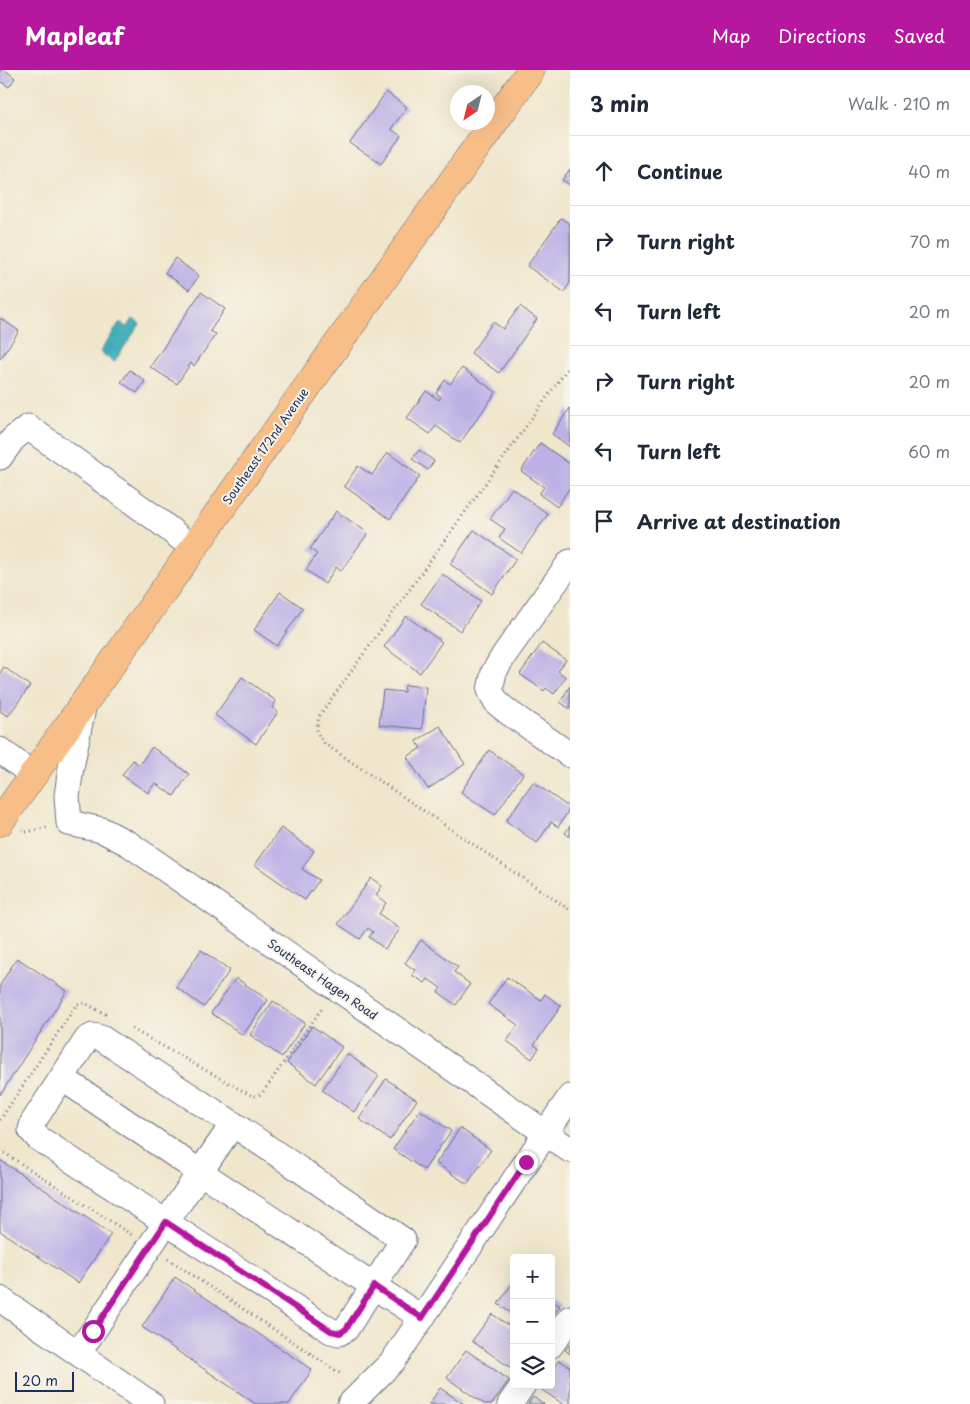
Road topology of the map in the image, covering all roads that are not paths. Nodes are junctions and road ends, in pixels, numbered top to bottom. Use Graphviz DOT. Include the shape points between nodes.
graph roads {
  1 [pos="531,70"];
  2 [pos="0,457"];
  3 [pos="193,548"];
  4 [pos="570,562"];
  5 [pos="84,702"];
  6 [pos="0,750"];
  7 [pos="570,755"];
  8 [pos="32,775"];
  9 [pos="2,820"];
  10 [pos="62,1078"];
  11 [pos="570,1097"];
  12 [pos="232,1124"];
  13 [pos="546,1133"];
  14 [pos="570,1150"];
  15 [pos="200,1172"];
  16 [pos="166,1222"];
  17 [pos="374,1286"];
  18 [pos="0,1299"];
  19 [pos="422,1318"];
  20 [pos="570,1318"];
  21 [pos="552,1344"];
  22 [pos="78,1352"];
  23 [pos="520,1389"];
  24 [pos="151,1404"];
  25 [pos="350,1404"];
  26 [pos="510,1404"];
  1 -- 3 [label="main road, Southeast 172nd Avenue"];
  2 -- 3 [label="street" via="13,439 28,427"];
  3 -- 5 [label="main road, Southeast 172nd Avenue"];
  4 -- 7 [label="street" via="504,655 494,672 490,690 508,712"];
  5 -- 8 [label="main road, Southeast 172nd Avenue"];
  5 -- 13 [label="street, Southeast Hagen Road" via="67,796 69,823 102,830 129,844"];
  6 -- 8 [label="street"];
  8 -- 9 [label="main road, Southeast 172nd Avenue"];
  10 -- 12 [label="street" via="87,1039 94,1036"];
  10 -- 15 [label="street"];
  10 -- 16 [label="street" via="31,1130 38,1138"];
  11 -- 13 [label="street"];
  12 -- 15 [label="street"];
  12 -- 17 [label="street" via="403,1240"];
  13 -- 14 [label="street, Southeast Hagen Road"];
  13 -- 19 [label="street"];
  15 -- 16 [label="street"];
  15 -- 17 [label="street"];
  16 -- 17 [label="street" via="331,1331 340,1333 346,1329"];
  16 -- 22 [label="street"];
  17 -- 19 [label="street"];
  18 -- 22 [label="street"];
  19 -- 25 [label="street" via="393,1361"];
  20 -- 21 [label="street"];
  22 -- 24 [label="street"];
  23 -- 26 [label="street"];
}
